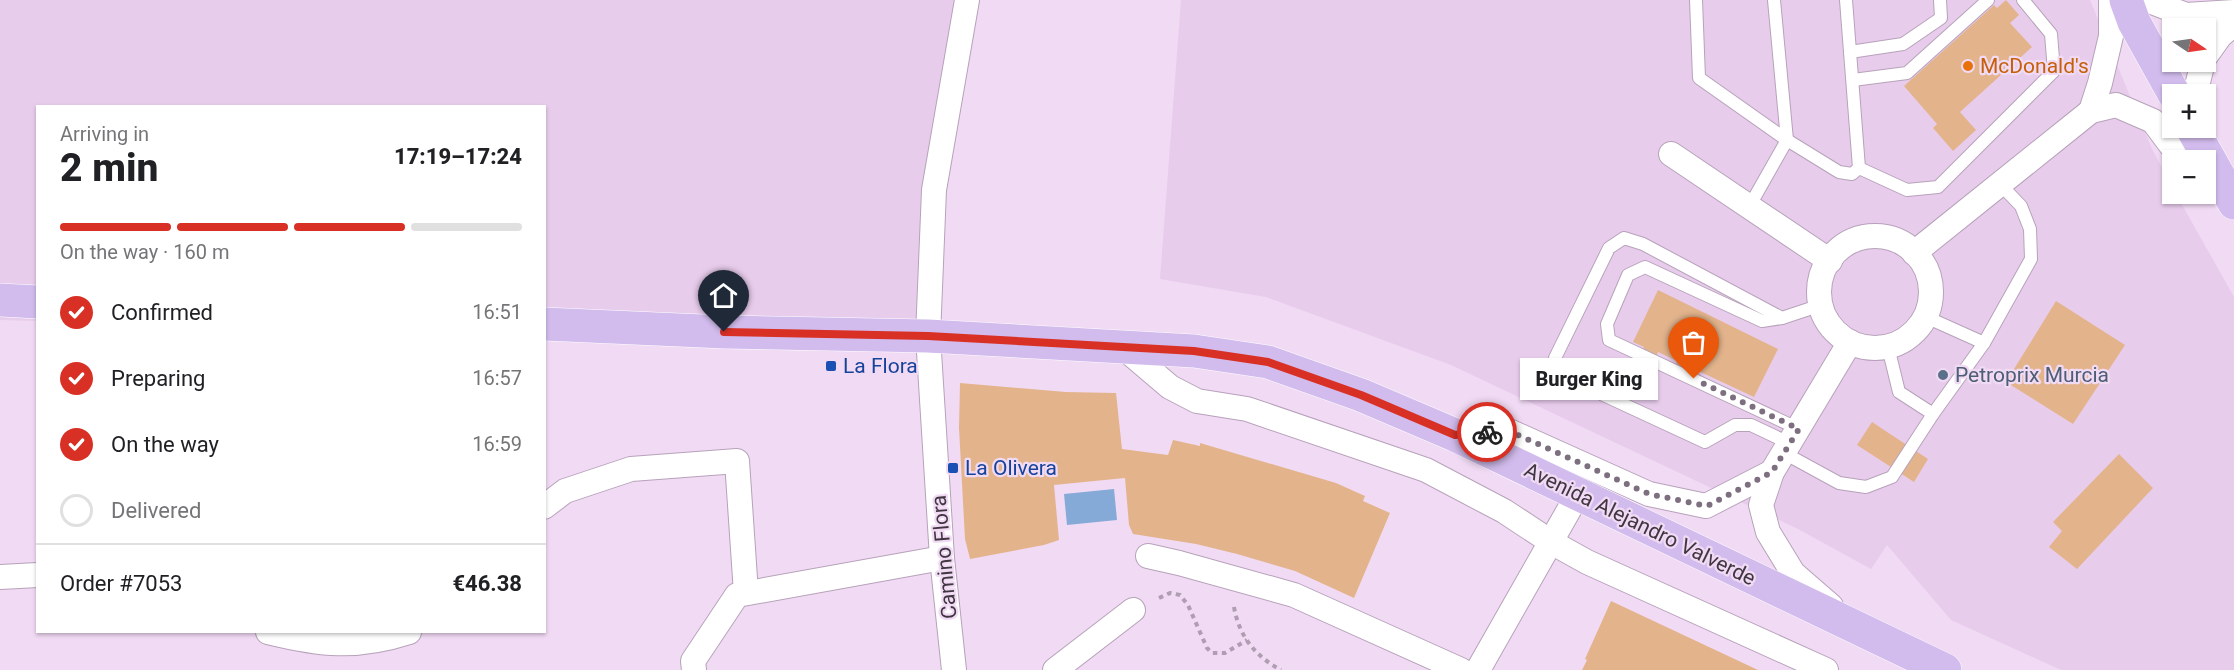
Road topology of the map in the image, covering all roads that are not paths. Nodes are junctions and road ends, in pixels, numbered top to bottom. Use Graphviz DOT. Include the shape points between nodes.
graph roads {
  1 [pos="967,0"];
  2 [pos="1696,0"];
  3 [pos="1774,0"];
  4 [pos="1846,0"];
  5 [pos="1940,0"];
  6 [pos="1988,0"];
  7 [pos="2023,0"];
  8 [pos="2111,0"];
  9 [pos="2127,0"];
  10 [pos="2147,0"];
  11 [pos="2234,12"];
  12 [pos="2234,24"];
  13 [pos="2216,42"];
  14 [pos="1850,52"];
  15 [pos="1853,80"];
  16 [pos="2168,84"];
  17 [pos="2091,111"];
  18 [pos="2198,138"];
  19 [pos="1787,140"];
  20 [pos="2175,150"];
  21 [pos="1671,154"];
  22 [pos="1859,168"];
  23 [pos="1999,183"];
  24 [pos="2216,194"];
  25 [pos="2234,203"];
  26 [pos="1749,207"];
  27 [pos="2234,210"];
  28 [pos="1914,253"];
  29 [pos="1830,261"];
  30 [pos="0,300"];
  31 [pos="36,302"];
  32 [pos="1821,305"];
  33 [pos="1926,317"];
  34 [pos="1782,318"];
  35 [pos="546,324"];
  36 [pos="928,336"];
  37 [pos="1850,342"];
  38 [pos="1984,343"];
  39 [pos="1124,347"];
  40 [pos="1888,347"];
  41 [pos="1933,414"];
  42 [pos="1455,435"];
  43 [pos="1786,449"];
  44 [pos="1578,494"];
  45 [pos="546,505"];
  46 [pos="1551,542"];
  47 [pos="1148,556"];
  48 [pos="942,558"];
  49 [pos="36,575"];
  50 [pos="0,577"];
  51 [pos="746,593"];
  52 [pos="1133,610"];
  53 [pos="1856,627"];
  54 [pos="272,633"];
  55 [pos="405,633"];
  56 [pos="694,670"];
  57 [pos="954,670"];
  58 [pos="1055,670"];
  59 [pos="1461,670"];
  60 [pos="1478,670"];
  61 [pos="1826,670"];
  62 [pos="1945,670"];
  1 -- 36 [label="street, Camino Flora" via="934,190"];
  2 -- 19 [label="lane" via="1699,78"];
  3 -- 19 [label="lane"];
  4 -- 14 [label="lane"];
  5 -- 14 [label="lane" via="1941,18 1903,44"];
  6 -- 15 [label="lane" via="1907,72"];
  7 -- 22 [label="lane" via="2051,34 2054,71 1938,187 1907,190"];
  8 -- 17 [label="street" via="2112,36"];
  9 -- 16 [label="main road" via="2134,22"];
  10 -- 11 [label="street" via="2186,15"];
  12 -- 13 [label="street"];
  14 -- 15 [label="lane"];
  15 -- 22 [label="lane"];
  17 -- 20 [label="street" via="2116,105 2153,121"];
  17 -- 23 [label="street"];
  18 -- 25 [label="main road"];
  19 -- 22 [label="lane" via="1839,172 1852,174"];
  19 -- 26 [label="lane"];
  21 -- 26 [label="street"];
  23 -- 28 [label="street"];
  23 -- 38 [label="lane" via="2021,206 2030,229 2031,259"];
  24 -- 27 [label="street"];
  26 -- 29 [label="street"];
  28 -- 29 [label="street" via="1890,238 1871,236 1851,242"];
  28 -- 33 [label="street" via="1930,279"];
  29 -- 32 [label="street" via="1820,288"];
  30 -- 31 [label="main road"];
  32 -- 34 [label="lane"];
  32 -- 37 [label="street" via="1837,333"];
  33 -- 38 [label="lane"];
  33 -- 40 [label="street" via="1906,340"];
  34 -- 43 [label="lane" via="1762,321 1645,267 1628,275 1607,324 1609,340"];
  34 -- 43 [label="lane" via="1643,244 1624,238 1609,248 1555,358 1556,372 1705,442 1736,425 1751,425"];
  35 -- 36 [label="main road, Avenida Alejandro Valverde"];
  36 -- 39 [label="main road, Avenida Alejandro Valverde"];
  36 -- 48 [label="street, Camino Flora"];
  37 -- 40 [label="street" via="1869,348"];
  37 -- 43 [label="street"];
  38 -- 41 [label="lane"];
  39 -- 42 [label="main road, Avenida Alejandro Valverde" via="1194,351 1268,362 1361,395"];
  39 -- 46 [label="street" via="1170,387 1197,401 1247,409 1426,470 1504,511"];
  40 -- 41 [label="lane" via="1899,392"];
  41 -- 43 [label="lane" via="1892,477 1866,487 1839,483"];
  42 -- 43 [label="street" via="1509,431 1649,494 1707,506"];
  42 -- 44 [label="main road, Avenida Alejandro Valverde"];
  43 -- 53 [label="street" via="1761,505 1768,532 1793,573"];
  44 -- 46 [label="street"];
  44 -- 53 [label="main road, Avenida Alejandro Valverde"];
  45 -- 51 [label="street" via="565,491 631,469 737,461"];
  46 -- 60 [label="street"];
  46 -- 61 [label="street"];
  47 -- 59 [label="street" via="1294,596"];
  48 -- 51 [label="street"];
  48 -- 57 [label="street, Camino Flora"];
  49 -- 50 [label="street"];
  51 -- 56 [label="street" via="737,595 693,661"];
  52 -- 58 [label="street"];
  53 -- 62 [label="main road, Avenida Alejandro Valverde"];
  54 -- 55 [label="street" via="309,642 352,644"];
}
